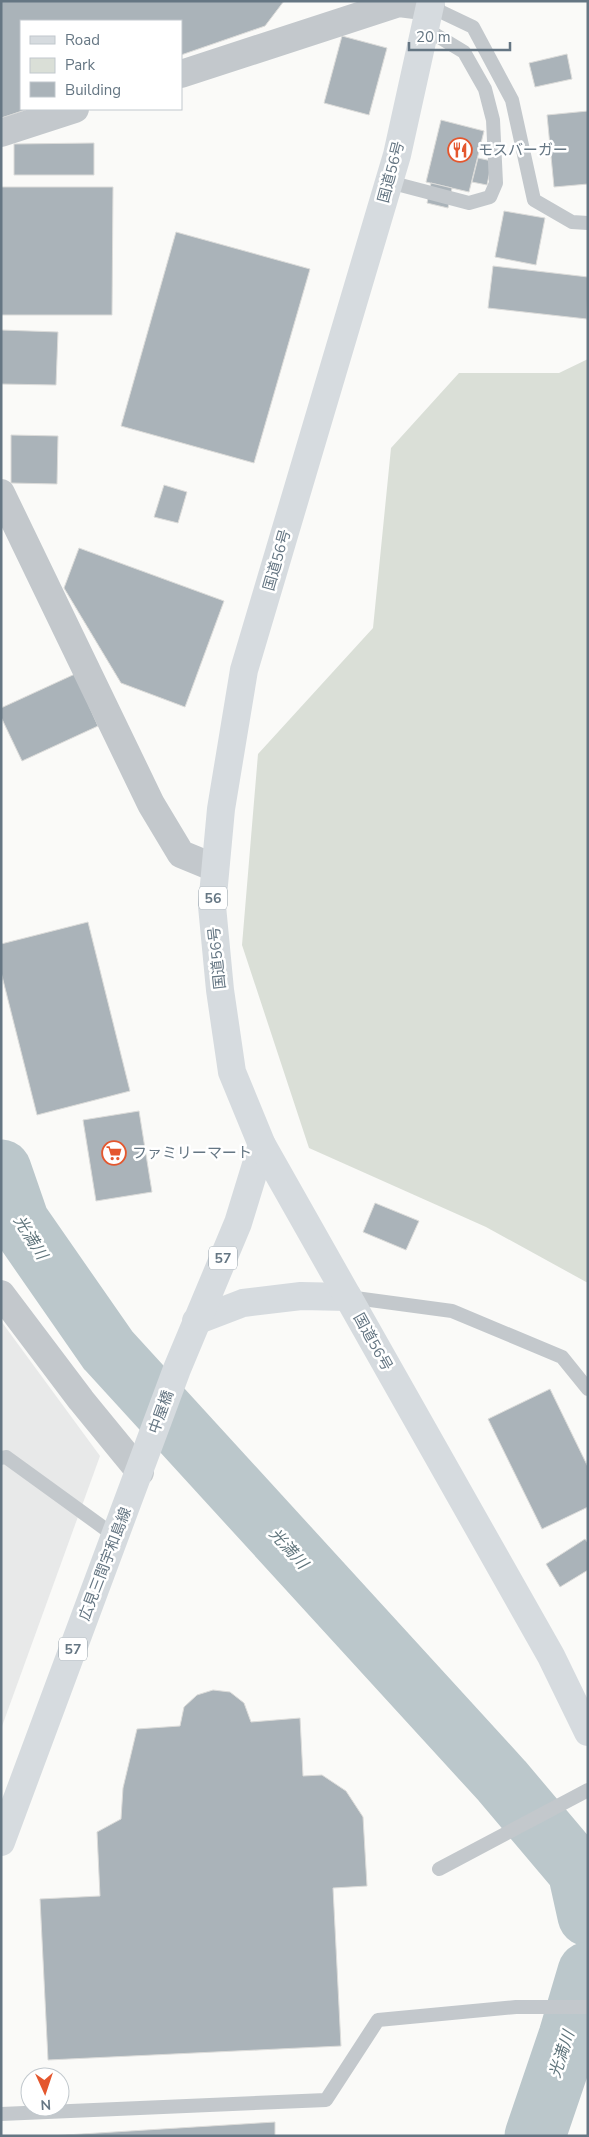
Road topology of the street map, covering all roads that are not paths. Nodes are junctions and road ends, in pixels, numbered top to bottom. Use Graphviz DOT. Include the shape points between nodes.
graph roads {
  1 [pos="429,13"];
  2 [pos="182,74"];
  3 [pos="72,110"];
  4 [pos="1,133"];
  5 [pos="389,182"];
  6 [pos="588,223"];
  7 [pos="1,493"];
  8 [pos="216,868"];
  9 [pos="262,1145"];
  10 [pos="1,1294"];
  11 [pos="348,1297"];
  12 [pos="196,1321"];
  13 [pos="588,1389"];
  14 [pos="1,1458"];
  15 [pos="143,1464"];
  16 [pos="116,1536"];
  17 [pos="588,1732"];
  18 [pos="588,1790"];
  19 [pos="1,1842"];
  20 [pos="439,1869"];
  21 [pos="588,2007"];
  22 [pos="1,2114"];
  1 -- 2 [label="street" via="399,3"];
  1 -- 5 [label="main road, 国道56号 / 56"];
  1 -- 5 [label="lane" via="464,52 485,89 493,120 496,182 490,197 469,202"];
  1 -- 6 [label="lane" via="473,27 512,100 534,200 572,222"];
  3 -- 4 [label="street"];
  5 -- 8 [label="main road, 国道56号 / 56" via="244,670 221,809"];
  7 -- 8 [label="street" via="151,804 181,854"];
  8 -- 9 [label="main road, 国道56号 / 56" via="212,906 232,1072"];
  9 -- 11 [label="main road, 国道56号 / 56"];
  9 -- 12 [label="main road, 57" via="238,1223"];
  10 -- 15 [label="street" via="81,1400"];
  11 -- 12 [label="main road" via="301,1296 242,1303"];
  11 -- 13 [label="lane" via="452,1311 562,1357"];
  11 -- 17 [label="main road, 国道56号 / 56" via="551,1656"];
  12 -- 15 [label="main road, 中屋橋 / 57"];
  14 -- 16 [label="lane" via="6,1457"];
  15 -- 16 [label="main road, 広見三間宇和島線 / 57"];
  16 -- 19 [label="main road, 広見三間宇和島線 / 57"];
  18 -- 20 [label="lane"];
  21 -- 22 [label="lane" via="536,2007 378,2020 326,2100"];
}
